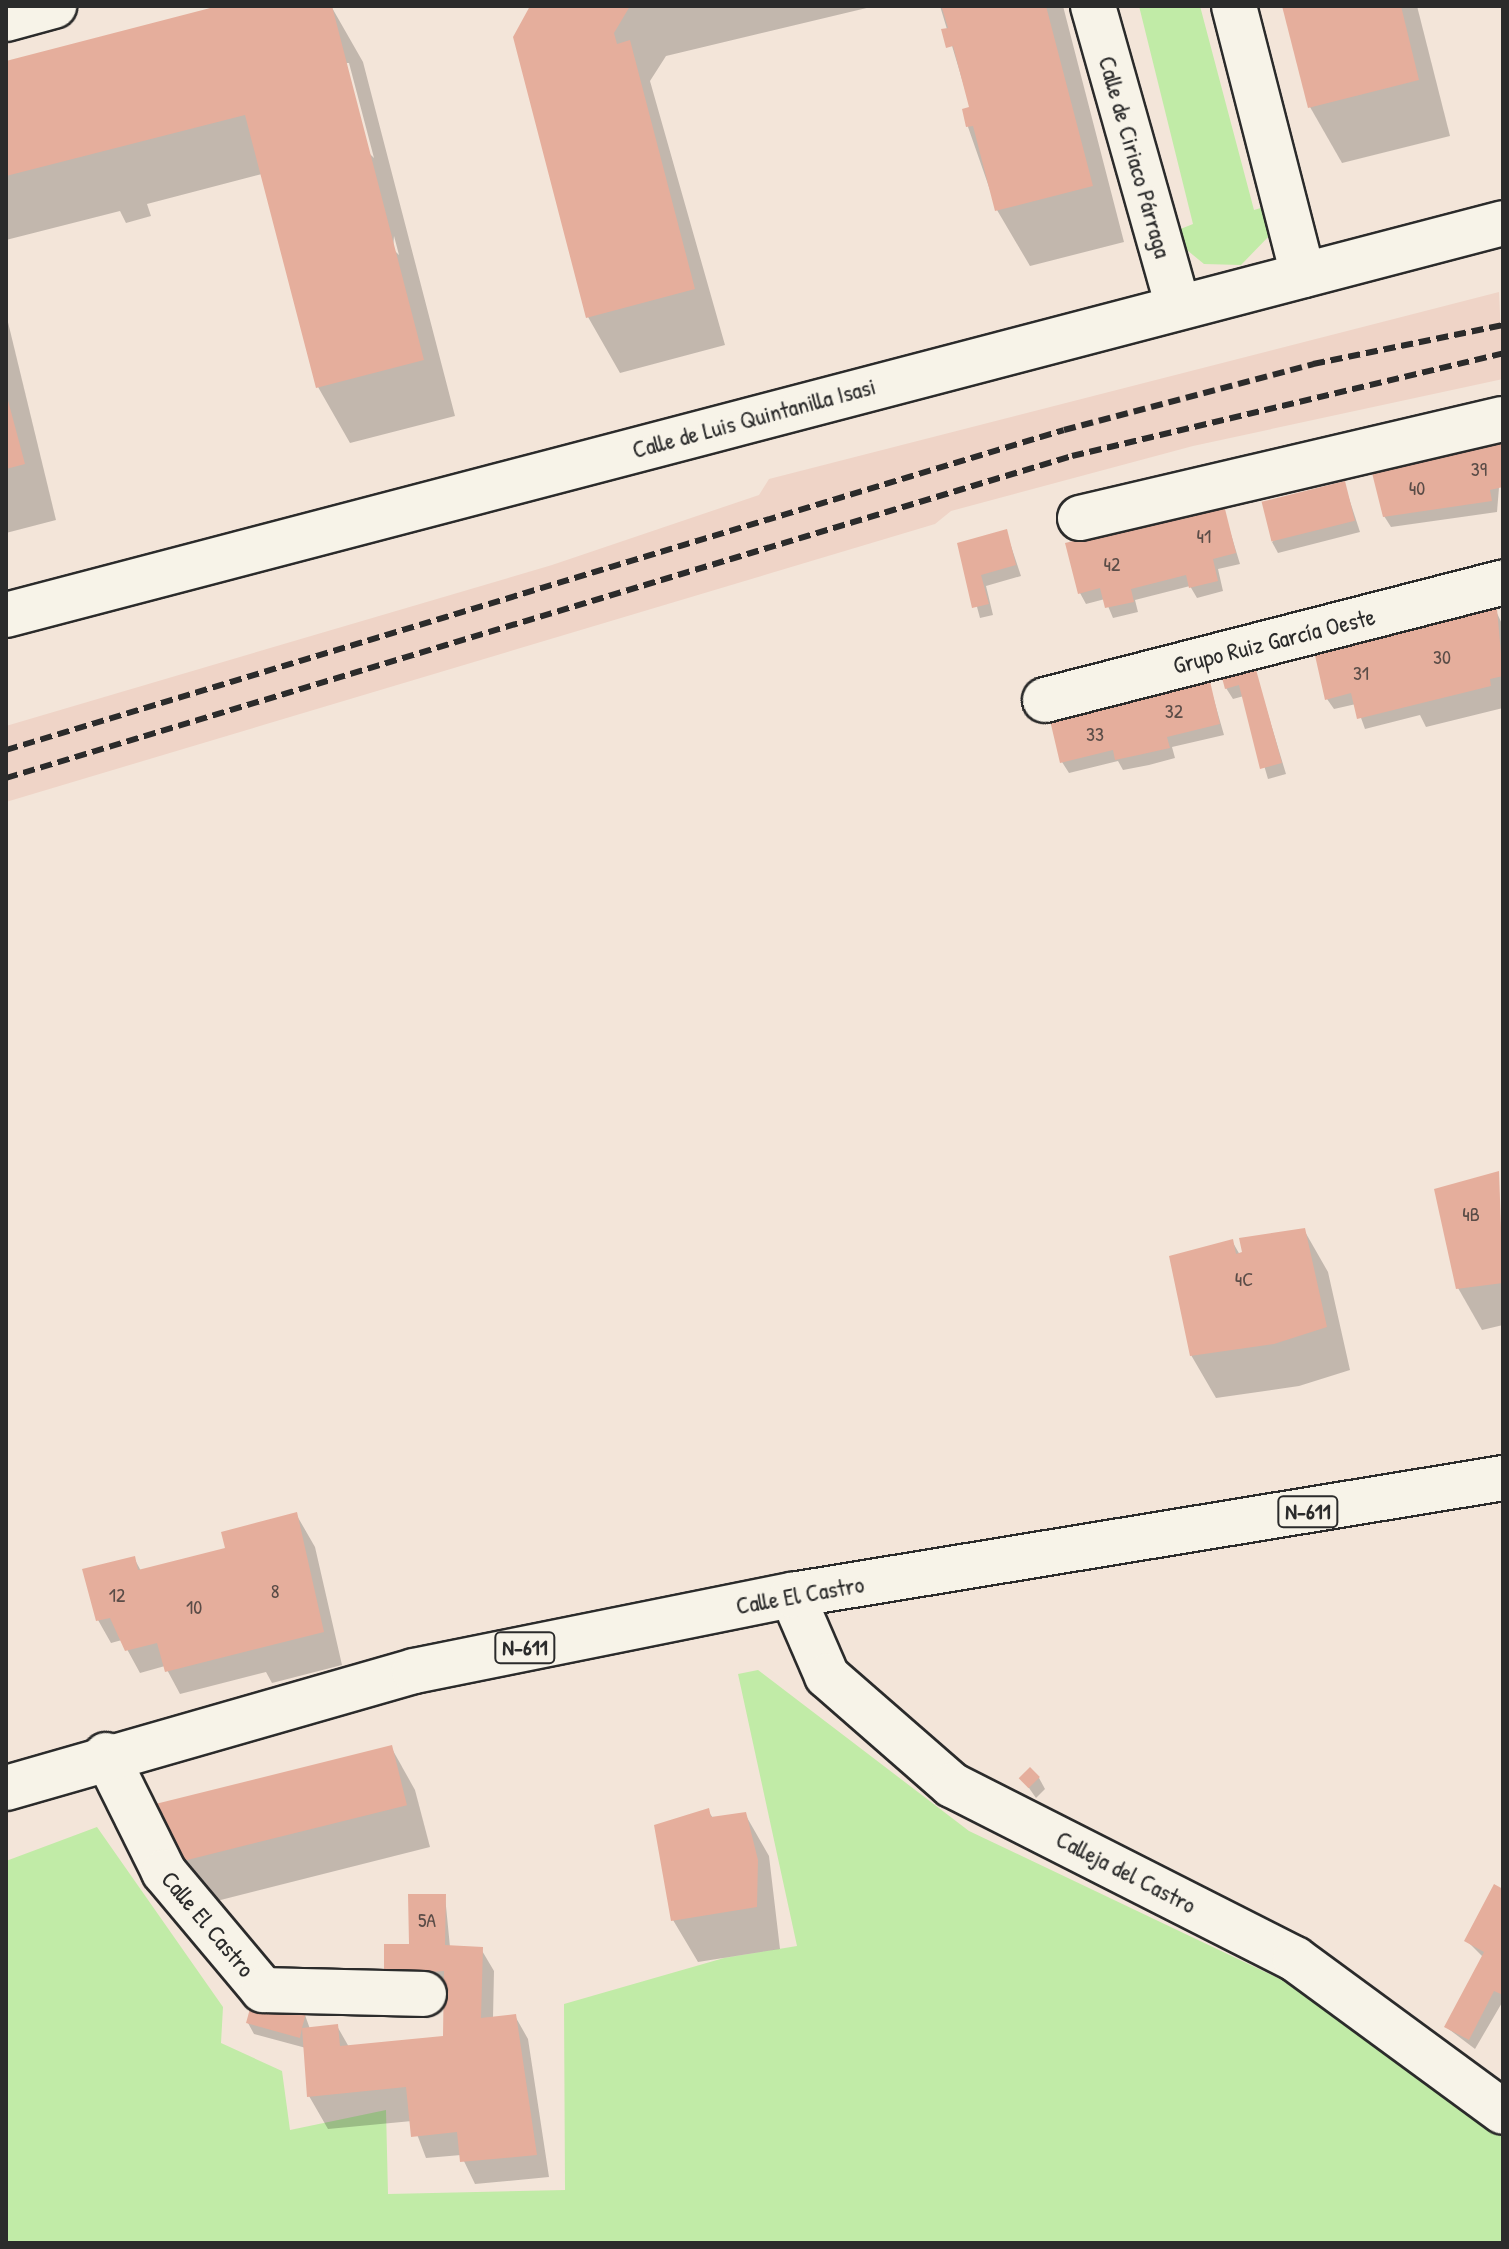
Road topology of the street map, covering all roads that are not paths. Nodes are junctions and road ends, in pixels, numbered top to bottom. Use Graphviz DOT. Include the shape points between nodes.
graph roads {
  1 [pos="54,6"];
  2 [pos="1093,6"];
  3 [pos="1234,6"];
  4 [pos="6,19"];
  5 [pos="1503,223"];
  6 [pos="1303,275"];
  7 [pos="1178,307"];
  8 [pos="1503,419"];
  9 [pos="1080,518"];
  10 [pos="1503,582"];
  11 [pos="6,615"];
  12 [pos="1045,700"];
  13 [pos="1503,1478"];
  14 [pos="792,1595"];
  15 [pos="106,1755"];
  16 [pos="6,1788"];
  17 [pos="424,1994"];
  18 [pos="1503,2112"];
  1 -- 4 [label="main road"];
  2 -- 7 [label="main road, Calle de Ciriaco Párraga"];
  3 -- 6 [label="main road"];
  5 -- 6 [label="main road, Calle de Luis Quintanilla Isasi"];
  6 -- 7 [label="main road, Calle de Luis Quintanilla Isasi"];
  7 -- 11 [label="main road, Calle de Luis Quintanilla Isasi"];
  8 -- 9 [label="main road"];
  10 -- 12 [label="main road, Grupo Ruiz García Oeste"];
  13 -- 14 [label="main road, Calle El Castro / N-611"];
  14 -- 15 [label="main road, Calle El Castro / N-611" via="414,1671"];
  14 -- 18 [label="main road, Calleja del Castro" via="827,1676 952,1785 1295,1959"];
  15 -- 16 [label="main road, Calle El Castro / N-611"];
  15 -- 17 [label="main road, Calle El Castro" via="164,1872 263,1990"];
}
